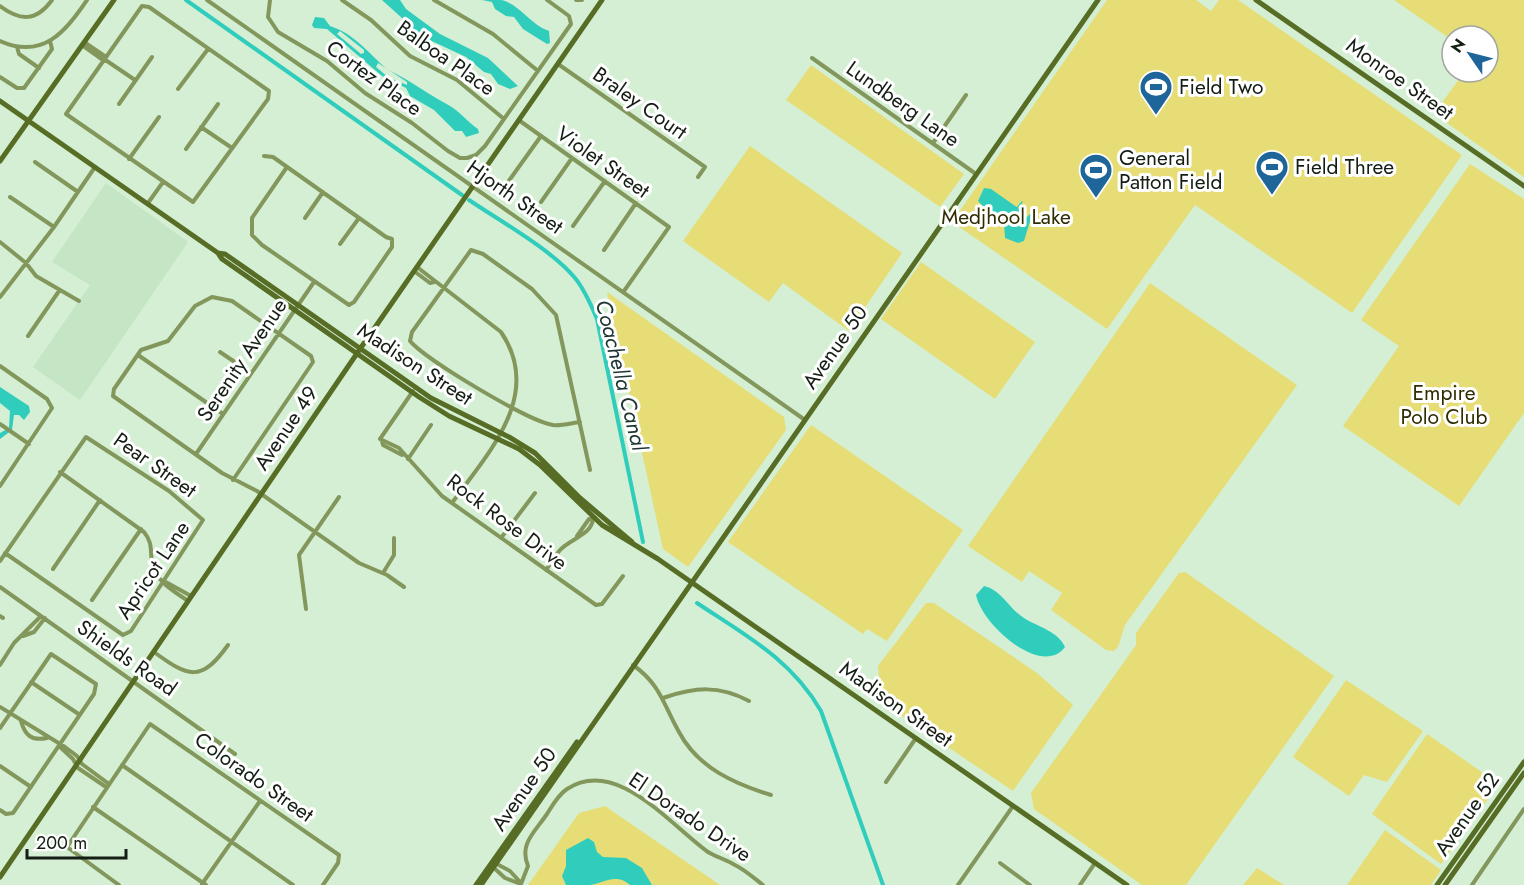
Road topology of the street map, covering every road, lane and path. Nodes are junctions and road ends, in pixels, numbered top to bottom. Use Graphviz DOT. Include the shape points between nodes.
graph roads {
  1 [pos="51,0"];
  2 [pos="87,0"];
  3 [pos="114,0"];
  4 [pos="207,0"];
  5 [pos="270,0"];
  6 [pos="342,0"];
  7 [pos="434,0"];
  8 [pos="547,0"];
  9 [pos="602,0"];
  10 [pos="1098,0"];
  11 [pos="1256,0"];
  12 [pos="0,6"];
  13 [pos="0,41"];
  14 [pos="50,41"];
  15 [pos="83,44"];
  16 [pos="17,46"];
  17 [pos="208,49"];
  18 [pos="152,57"];
  19 [pos="812,58"];
  20 [pos="105,59"];
  21 [pos="558,64"];
  22 [pos="39,68"];
  23 [pos="538,71"];
  24 [pos="0,76"];
  25 [pos="135,80"];
  26 [pos="178,89"];
  27 [pos="966,95"];
  28 [pos="0,101"];
  29 [pos="119,104"];
  30 [pos="218,104"];
  31 [pos="159,117"];
  32 [pos="504,119"];
  33 [pos="28,120"];
  34 [pos="520,121"];
  35 [pos="201,127"];
  36 [pos="541,136"];
  37 [pos="933,143"];
  38 [pos="232,148"];
  39 [pos="186,149"];
  40 [pos="264,156"];
  41 [pos="572,158"];
  42 [pos="129,159"];
  43 [pos="0,161"];
  44 [pos="35,162"];
  45 [pos="95,167"];
  46 [pos="287,167"];
  47 [pos="976,174"];
  48 [pos="698,177"];
  49 [pos="604,181"];
  50 [pos="163,182"];
  51 [pos="508,182"];
  52 [pos="1524,186"];
  53 [pos="473,187"];
  54 [pos="78,192"];
  55 [pos="323,192"];
  56 [pos="10,197"];
  57 [pos="541,202"];
  58 [pos="148,203"];
  59 [pos="636,204"];
  60 [pos="305,218"];
  61 [pos="359,218"];
  62 [pos="573,226"];
  63 [pos="54,227"];
  64 [pos="0,242"];
  65 [pos="340,244"];
  66 [pos="604,250"];
  67 [pos="26,263"];
  68 [pos="416,269"];
  69 [pos="315,282"];
  70 [pos="442,288"];
  71 [pos="59,291"];
  72 [pos="624,291"];
  73 [pos="0,297"];
  74 [pos="79,301"];
  75 [pos="296,308"];
  76 [pos="279,333"];
  77 [pos="28,336"];
  78 [pos="358,351"];
  79 [pos="220,352"];
  80 [pos="138,355"];
  81 [pos="0,366"];
  82 [pos="251,373"];
  83 [pos="413,390"];
  84 [pos="512,406"];
  85 [pos="223,414"];
  86 [pos="805,420"];
  87 [pos="580,422"];
  88 [pos="0,424"];
  89 [pos="431,424"];
  90 [pos="499,435"];
  91 [pos="29,444"];
  92 [pos="196,454"];
  93 [pos="408,459"];
  94 [pos="590,470"];
  95 [pos="60,472"];
  96 [pos="233,480"];
  97 [pos="0,486"];
  98 [pos="261,493"];
  99 [pos="535,493"];
  100 [pos="339,497"];
  101 [pos="100,500"];
  102 [pos="452,503"];
  103 [pos="593,518"];
  104 [pos="203,519"];
  105 [pos="584,525"];
  106 [pos="141,528"];
  107 [pos="588,529"];
  108 [pos="315,533"];
  109 [pos="578,536"];
  110 [pos="394,538"];
  111 [pos="501,538"];
  112 [pos="6,553"];
  113 [pos="644,553"];
  114 [pos="0,561"];
  115 [pos="53,569"];
  116 [pos="546,570"];
  117 [pos="383,573"];
  118 [pos="623,576"];
  119 [pos="163,581"];
  120 [pos="690,582"];
  121 [pos="0,587"];
  122 [pos="404,587"];
  123 [pos="190,599"];
  124 [pos="92,600"];
  125 [pos="306,609"];
  126 [pos="43,617"];
  127 [pos="228,645"];
  128 [pos="153,652"];
  129 [pos="0,665"];
  130 [pos="632,665"];
  131 [pos="134,681"];
  132 [pos="31,682"];
  133 [pos="663,698"];
  134 [pos="749,701"];
  135 [pos="0,707"];
  136 [pos="10,714"];
  137 [pos="80,715"];
  138 [pos="20,720"];
  139 [pos="0,728"];
  140 [pos="47,738"];
  141 [pos="916,738"];
  142 [pos="58,746"];
  143 [pos="235,754"];
  144 [pos="78,762"];
  145 [pos="1524,762"];
  146 [pos="122,765"];
  147 [pos="0,766"];
  148 [pos="1524,773"];
  149 [pos="886,782"];
  150 [pos="107,786"];
  151 [pos="31,787"];
  152 [pos="771,795"];
  153 [pos="260,801"];
  154 [pos="1013,806"];
  155 [pos="93,807"];
  156 [pos="1524,809"];
  157 [pos="0,810"];
  158 [pos="231,842"];
  159 [pos="1095,862"];
  160 [pos="1000,863"];
  161 [pos="493,864"];
  162 [pos="0,877"];
  163 [pos="204,884"];
  164 [pos="119,885"];
  165 [pos="293,885"];
  166 [pos="323,885"];
  167 [pos="476,885"];
  168 [pos="481,885"];
  169 [pos="522,885"];
  170 [pos="764,885"];
  171 [pos="958,885"];
  172 [pos="1030,885"];
  173 [pos="1080,885"];
  174 [pos="1127,885"];
  175 [pos="1442,885"];
  176 [pos="1472,885"];
  1 -- 12 [label="street" via="41,13 24,18"];
  2 -- 14 [label="street" via="66,28"];
  3 -- 15 [label="main road"];
  4 -- 53 [label="street, Hjorth Street"];
  5 -- 32 [label="street, Cortez Place" via="268,16 278,32 327,62 460,158 482,149"];
  6 -- 32 [label="street, Balboa Place" via="410,56 457,80"];
  7 -- 23 [label="street" via="493,34"];
  8 -- 23 [label="street" via="571,19 571,24"];
  9 -- 21 [label="main road, Avenue 49"];
  10 -- 47 [label="main road, Avenue 50"];
  11 -- 52 [label="main road, Monroe Street"];
  13 -- 16 [label="street"];
  14 -- 16 [label="street"];
  14 -- 22 [label="street" via="52,49"];
  15 -- 20 [label="street"];
  15 -- 33 [label="main road"];
  16 -- 22 [label="street" via="19,54"];
  17 -- 20 [label="street" via="142,6"];
  17 -- 26 [label="street"];
  17 -- 38 [label="street" via="269,91 268,99"];
  18 -- 25 [label="street"];
  19 -- 37 [label="street, Lundberg Lane"];
  20 -- 25 [label="street"];
  20 -- 42 [label="street" via="67,111 69,117"];
  21 -- 34 [label="main road, Avenue 49"];
  21 -- 48 [label="street, Braley Court" via="705,167"];
  22 -- 24 [label="street" via="22,89"];
  23 -- 32 [label="street"];
  25 -- 29 [label="street"];
  27 -- 37 [label="street"];
  28 -- 33 [label="main road, Madison Street"];
  30 -- 35 [label="street"];
  31 -- 42 [label="street"];
  33 -- 43 [label="main road"];
  33 -- 45 [label="main road, Madison Street"];
  34 -- 36 [label="street, Violet Street"];
  34 -- 53 [label="main road, Avenue 49"];
  35 -- 38 [label="street"];
  35 -- 39 [label="street"];
  36 -- 41 [label="street, Violet Street"];
  36 -- 51 [label="street"];
  37 -- 47 [label="street, Lundberg Lane"];
  38 -- 50 [label="street" via="193,202"];
  40 -- 46 [label="street"];
  41 -- 49 [label="street, Violet Street"];
  41 -- 57 [label="street"];
  42 -- 50 [label="street"];
  44 -- 54 [label="street"];
  45 -- 54 [label="street"];
  45 -- 58 [label="main road, Madison Street"];
  46 -- 55 [label="street"];
  46 -- 69 [label="street" via="252,218 251,229 262,245"];
  47 -- 86 [label="main road, Avenue 50"];
  49 -- 59 [label="street, Violet Street"];
  49 -- 62 [label="street"];
  50 -- 58 [label="street"];
  53 -- 68 [label="main road, Avenue 49"];
  53 -- 72 [label="street, Hjorth Street"];
  54 -- 63 [label="street"];
  55 -- 60 [label="street"];
  55 -- 61 [label="street"];
  56 -- 63 [label="street"];
  58 -- 75 [label="main road, Madison Street"];
  59 -- 66 [label="street"];
  59 -- 72 [label="street, Violet Street" via="669,227"];
  61 -- 65 [label="street"];
  61 -- 69 [label="street" via="394,243 354,302 349,305"];
  63 -- 67 [label="street"];
  64 -- 67 [label="street"];
  67 -- 71 [label="street" via="36,276"];
  67 -- 73 [label="street"];
  68 -- 70 [label="street"];
  68 -- 78 [label="main road, Avenue 49"];
  69 -- 75 [label="street, Serenity Avenue"];
  70 -- 84 [label="street" via="492,322 508,343 518,371"];
  70 -- 84 [label="street" via="411,332 410,340 477,389"];
  70 -- 87 [label="street" via="471,250 532,288 555,315"];
  71 -- 74 [label="street"];
  71 -- 77 [label="street"];
  72 -- 86 [label="street, Hjorth Street"];
  75 -- 76 [label="street, Serenity Avenue"];
  75 -- 78 [label="main road, Madison Street"];
  76 -- 80 [label="street" via="232,301 212,297 195,306 168,341 147,346"];
  76 -- 82 [label="street, Serenity Avenue"];
  76 -- 96 [label="street" via="311,356 313,362"];
  78 -- 83 [label="main road, Madison Street"];
  78 -- 98 [label="main road, Avenue 49"];
  79 -- 82 [label="street"];
  80 -- 85 [label="street"];
  80 -- 92 [label="street" via="113,396"];
  81 -- 91 [label="street" via="52,405"];
  82 -- 85 [label="street, Serenity Avenue"];
  83 -- 90 [label="main road, Madison Street" via="449,416"];
  83 -- 93 [label="street, Rock Rose Drive" via="381,440 399,448"];
  84 -- 87 [label="street" via="552,424"];
  84 -- 90 [label="street"];
  85 -- 92 [label="street, Serenity Avenue"];
  86 -- 120 [label="main road, Avenue 50"];
  87 -- 94 [label="street"];
  88 -- 91 [label="street"];
  89 -- 93 [label="street"];
  90 -- 102 [label="street"];
  90 -- 103 [label="main road, Madison Street" via="534,460"];
  90 -- 113 [label="main road, Madison Street" via="541,458"];
  91 -- 97 [label="street"];
  92 -- 96 [label="street"];
  93 -- 102 [label="street, Rock Rose Drive"];
  95 -- 101 [label="street"];
  95 -- 104 [label="street, Pear Street" via="86,438 169,491"];
  95 -- 112 [label="street"];
  96 -- 98 [label="street"];
  98 -- 108 [label="street"];
  98 -- 123 [label="main road, Avenue 49"];
  99 -- 111 [label="street"];
  100 -- 108 [label="street"];
  101 -- 106 [label="street"];
  101 -- 115 [label="street"];
  102 -- 111 [label="street, Rock Rose Drive"];
  103 -- 105 [label="street"];
  103 -- 107 [label="street"];
  103 -- 113 [label="main road, Madison Street"];
  104 -- 119 [label="street, Apricot Lane"];
  105 -- 107 [label="street"];
  105 -- 109 [label="street"];
  106 -- 119 [label="street" via="152,544 152,564"];
  106 -- 124 [label="street"];
  107 -- 109 [label="street"];
  108 -- 117 [label="street" via="359,563"];
  108 -- 125 [label="street" via="299,555"];
  109 -- 116 [label="street" via="561,549"];
  110 -- 117 [label="street" via="394,555"];
  111 -- 116 [label="street, Rock Rose Drive"];
  112 -- 114 [label="street"];
  112 -- 119 [label="street, Apricot Lane" via="123,635 130,631"];
  113 -- 120 [label="main road, Madison Street"];
  116 -- 118 [label="street, Rock Rose Drive" via="599,606"];
  117 -- 122 [label="street"];
  119 -- 123 [label="street"];
  120 -- 130 [label="main road, Avenue 50"];
  120 -- 141 [label="main road, Madison Street"];
  121 -- 126 [label="street, Shields Road"];
  123 -- 128 [label="main road, Avenue 49"];
  126 -- 129 [label="street"];
  126 -- 131 [label="street, Shields Road"];
  127 -- 128 [label="street" via="207,670 196,673 177,669"];
  128 -- 131 [label="main road, Avenue 49"];
  130 -- 133 [label="street" via="653,681"];
  130 -- 161 [label="main road, Avenue 50"];
  131 -- 143 [label="street, Shields Road"];
  131 -- 144 [label="main road, Avenue 49"];
  132 -- 136 [label="street"];
  132 -- 137 [label="street"];
  132 -- 137 [label="street" via="51,654 92,680 97,686"];
  133 -- 134 [label="street" via="704,688 735,693"];
  133 -- 152 [label="street" via="680,735 699,757 725,778"];
  135 -- 136 [label="street"];
  136 -- 138 [label="street"];
  136 -- 139 [label="street"];
  137 -- 142 [label="street"];
  138 -- 140 [label="street"];
  138 -- 140 [label="street" via="30,737"];
  140 -- 142 [label="street"];
  141 -- 149 [label="street"];
  141 -- 154 [label="main road, Madison Street"];
  142 -- 144 [label="street" via="65,747"];
  142 -- 151 [label="street"];
  144 -- 150 [label="street"];
  144 -- 162 [label="main road, Avenue 49"];
  145 -- 175 [label="main road, Avenue 52" via="1447,871"];
  146 -- 150 [label="street"];
  146 -- 153 [label="street, Colorado Street" via="150,724"];
  146 -- 158 [label="street"];
  147 -- 151 [label="street"];
  148 -- 175 [label="main road, Avenue 52"];
  150 -- 155 [label="street"];
  151 -- 157 [label="street" via="9,815"];
  153 -- 158 [label="street"];
  153 -- 166 [label="street, Colorado Street" via="340,857"];
  154 -- 159 [label="main road, Madison Street"];
  154 -- 171 [label="street"];
  155 -- 163 [label="street"];
  155 -- 164 [label="street" via="68,844 69,850"];
  156 -- 176 [label="street"];
  158 -- 163 [label="street"];
  158 -- 165 [label="street"];
  159 -- 173 [label="street"];
  159 -- 174 [label="main road, Madison Street"];
  160 -- 172 [label="street"];
  161 -- 167 [label="main road, Avenue 50"];
  161 -- 168 [label="main road, Avenue 50"];
  161 -- 169 [label="street" via="505,878"];
  161 -- 169 [label="street" via="510,871"];
  169 -- 170 [label="street, El Dorado Drive" via="528,866 525,845 560,795 571,787 596,781 619,785 669,818 710,853 735,864"];
}
